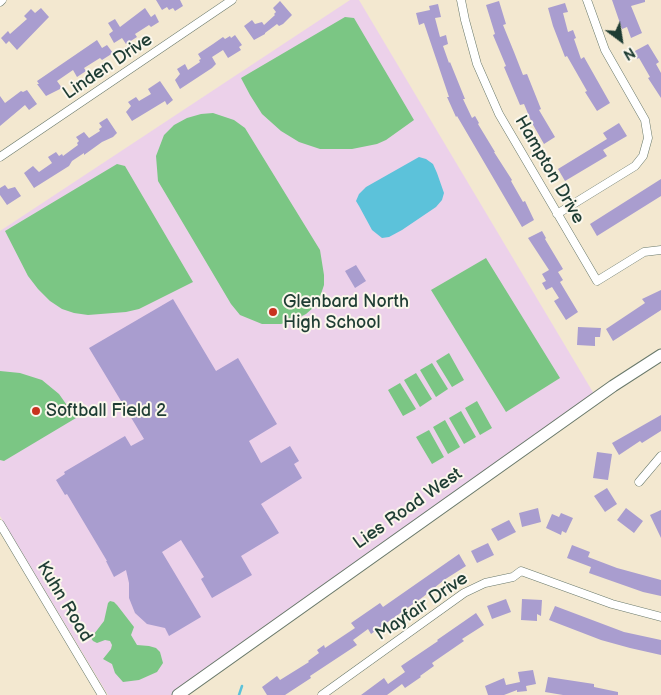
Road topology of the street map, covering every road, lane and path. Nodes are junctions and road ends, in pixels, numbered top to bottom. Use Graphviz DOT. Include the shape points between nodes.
graph roads {
  1 [pos="232,0"];
  2 [pos="461,0"];
  3 [pos="587,0"];
  4 [pos="0,157"];
  5 [pos="557,214"];
  6 [pos="661,250"];
  7 [pos="661,355"];
  8 [pos="661,456"];
  9 [pos="639,482"];
  10 [pos="0,524"];
  11 [pos="661,617"];
  12 [pos="102,695"];
  13 [pos="178,695"];
  14 [pos="322,695"];
  1 -- 4 [label="street, Linden Drive"];
  2 -- 5 [label="street, Hampton Drive" via="472,48 487,89"];
  3 -- 5 [label="street" via="606,50 645,120 648,138 643,156 635,166"];
  5 -- 6 [label="street, Hampton Drive" via="596,281 644,252"];
  7 -- 13 [label="street, Lies Road West"];
  8 -- 9 [label="street"];
  10 -- 12 [label="street, Kuhn Road"];
  11 -- 14 [label="street, Mayfair Drive" via="612,604 522,572 484,583 464,593"];
}
